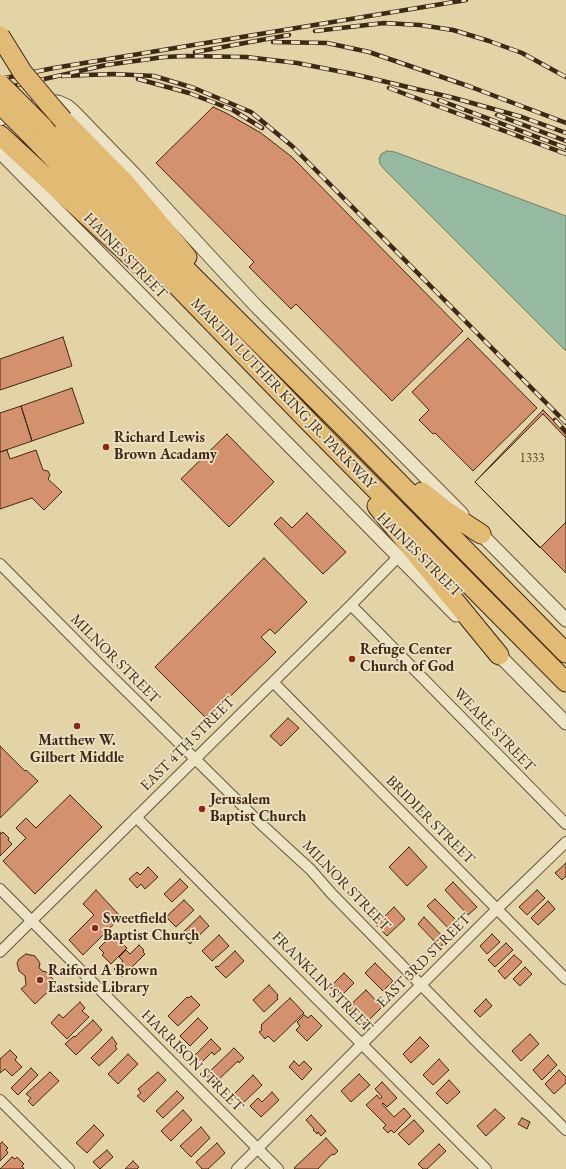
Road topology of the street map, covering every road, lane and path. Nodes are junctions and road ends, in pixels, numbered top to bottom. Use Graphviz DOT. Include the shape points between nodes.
graph roads {
  1 [pos="0,36"];
  2 [pos="0,84"];
  3 [pos="0,104"];
  4 [pos="0,119"];
  5 [pos="35,129"];
  6 [pos="0,135"];
  7 [pos="0,152"];
  8 [pos="217,301"];
  9 [pos="271,383"];
  10 [pos="311,424"];
  11 [pos="351,434"];
  12 [pos="481,534"];
  13 [pos="398,557"];
  14 [pos="0,564"];
  15 [pos="351,605"];
  16 [pos="566,620"];
  17 [pos="566,653"];
  18 [pos="499,655"];
  19 [pos="273,682"];
  20 [pos="566,682"];
  21 [pos="566,723"];
  22 [pos="194,758"];
  23 [pos="136,817"];
  24 [pos="566,824"];
  25 [pos="566,842"];
  26 [pos="0,889"];
  27 [pos="497,910"];
  28 [pos="31,921"];
  29 [pos="0,952"];
  30 [pos="566,979"];
  31 [pos="422,985"];
  32 [pos="362,1044"];
  33 [pos="0,1100"];
  34 [pos="566,1130"];
  35 [pos="258,1148"];
  36 [pos="68,1169"];
  37 [pos="237,1169"];
  38 [pos="278,1169"];
  39 [pos="486,1169"];
  1 -- 8 [label="highway, bridge" via="23,73 63,120 126,184 165,229 194,265"];
  2 -- 5 [label="highway, MARTIN LUTHER KING JR. PARKWAY, bridge"];
  3 -- 5 [label="highway, MARTIN LUTHER KING JR. PARKWAY, bridge"];
  4 -- 12 [label="street" via="50,102 58,102 74,112 257,307"];
  5 -- 8 [label="highway, MARTIN LUTHER KING JR. PARKWAY"];
  5 -- 9 [label="highway, MARTIN LUTHER KING JR. PARKWAY"];
  6 -- 9 [label="highway"];
  7 -- 13 [label="street, HAINES STREET"];
  8 -- 11 [label="highway, MARTIN LUTHER KING JR. PARKWAY"];
  9 -- 10 [label="highway, MARTIN LUTHER KING JR. PARKWAY"];
  10 -- 18 [label="highway"];
  10 -- 20 [label="highway, MARTIN LUTHER KING JR. PARKWAY"];
  11 -- 12 [label="highway" via="440,507"];
  11 -- 17 [label="highway, MARTIN LUTHER KING JR. PARKWAY"];
  12 -- 16 [label="street"];
  13 -- 15 [label="street, EAST 4TH STREET"];
  13 -- 18 [label="street, HAINES STREET"];
  14 -- 22 [label="street, MILNOR STREET"];
  15 -- 19 [label="street, EAST 4TH STREET"];
  15 -- 24 [label="street, WEARE STREET"];
  18 -- 21 [label="street, HAINES STREET"];
  19 -- 22 [label="street, EAST 4TH STREET"];
  19 -- 27 [label="street, BRIDIER STREET"];
  22 -- 23 [label="street, EAST 4TH STREET"];
  22 -- 31 [label="street, MILNOR STREET" via="311,870"];
  23 -- 28 [label="street, EAST 4TH STREET"];
  23 -- 32 [label="street, FRANKLIN STREET"];
  25 -- 27 [label="street, EAST 3RD STREET"];
  26 -- 28 [label="street, HARRISON STREET"];
  27 -- 30 [label="street, BRIDIER STREET"];
  27 -- 31 [label="street, EAST 3RD STREET"];
  28 -- 29 [label="street, EAST 4TH STREET"];
  28 -- 35 [label="street, HARRISON STREET"];
  31 -- 32 [label="street, EAST 3RD STREET"];
  31 -- 34 [label="street, MILNOR STREET"];
  32 -- 35 [label="street, EAST 3RD STREET"];
  32 -- 39 [label="street, FRANKLIN STREET"];
  33 -- 36 [label="street"];
  35 -- 37 [label="street, EAST 3RD STREET"];
  35 -- 38 [label="street, HARRISON STREET"];
}
